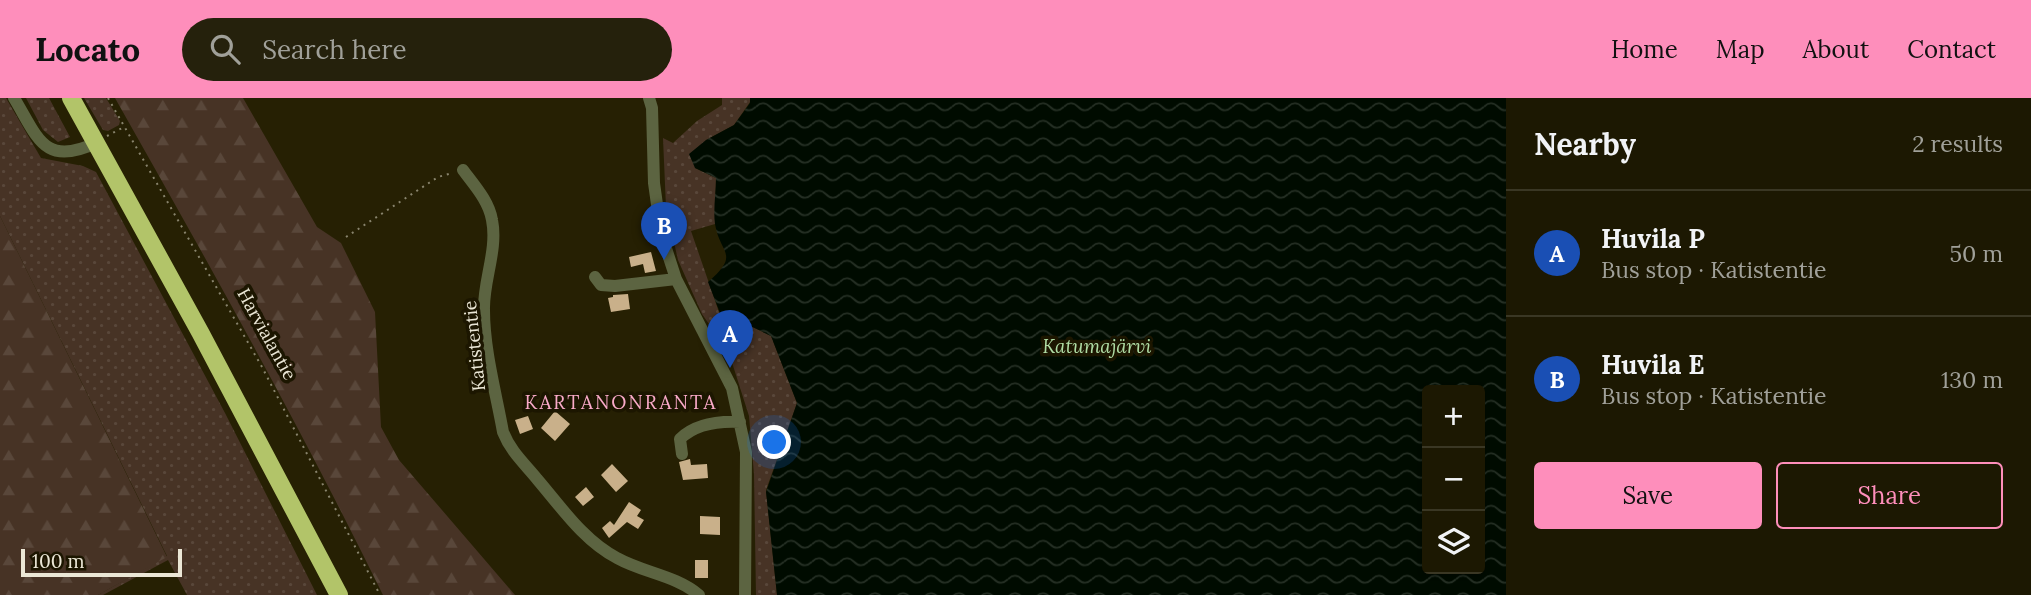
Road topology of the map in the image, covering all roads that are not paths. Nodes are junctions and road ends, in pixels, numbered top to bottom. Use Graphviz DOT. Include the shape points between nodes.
graph roads {
  1 [pos="14,98"];
  2 [pos="71,98"];
  3 [pos="649,98"];
  4 [pos="96,143"];
  5 [pos="463,170"];
  6 [pos="595,277"];
  7 [pos="676,279"];
  8 [pos="740,422"];
  9 [pos="682,454"];
  10 [pos="339,595"];
  11 [pos="699,595"];
  12 [pos="745,595"];
  1 -- 4 [label="street" via="39,140 52,150 79,151"];
  2 -- 4 [label="highway"];
  3 -- 7 [label="street" via="661,233"];
  4 -- 10 [label="highway"];
  5 -- 11 [label="street, Katistentie" via="492,220 494,239 484,311 508,444 601,548 640,569 677,580"];
  6 -- 7 [label="street" via="601,285 615,286"];
  7 -- 8 [label="street" via="728,379"];
  8 -- 9 [label="street" via="714,423 687,432 680,439"];
  8 -- 12 [label="street" via="746,452"];
}
